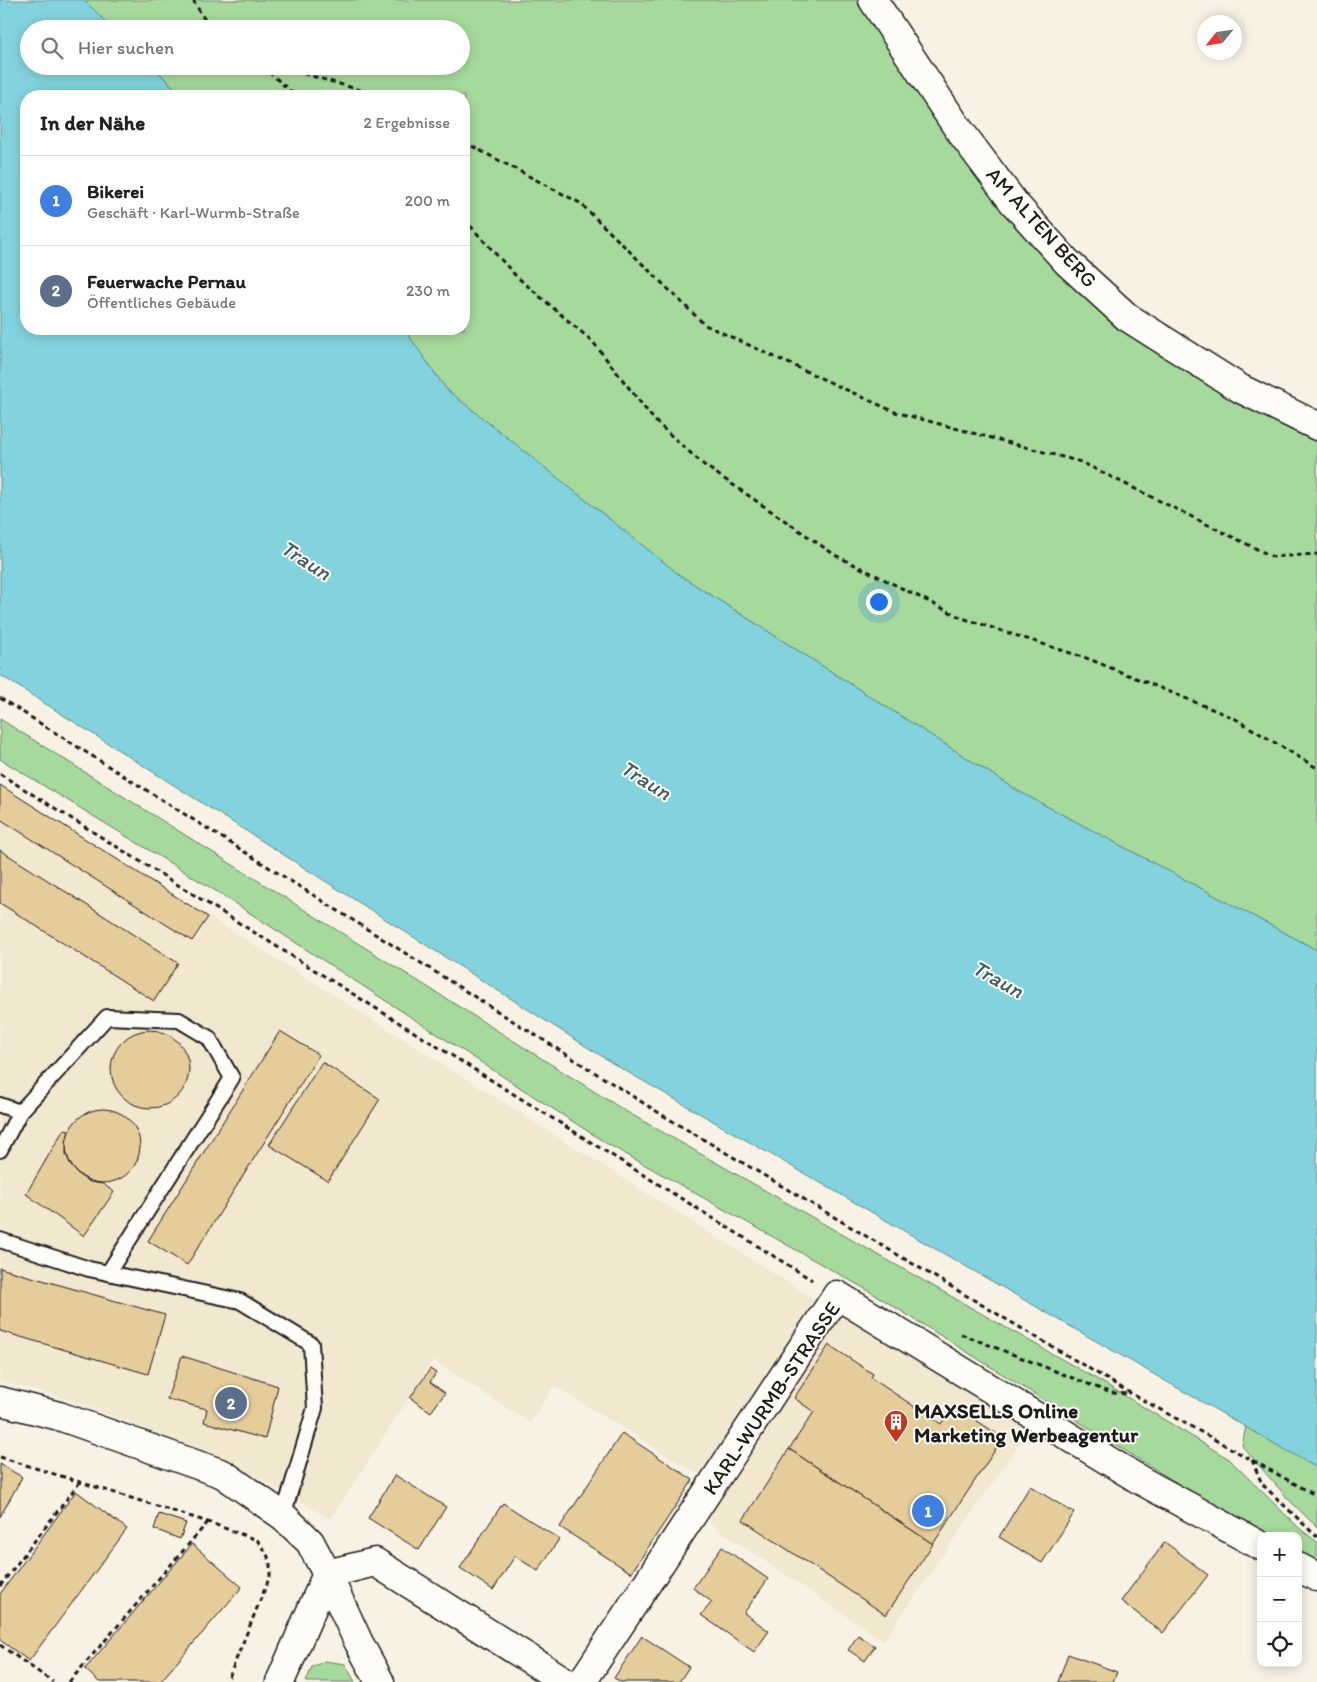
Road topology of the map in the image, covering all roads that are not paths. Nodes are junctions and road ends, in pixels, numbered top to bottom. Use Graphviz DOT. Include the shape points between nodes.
graph roads {
  1 [pos="873,0"];
  2 [pos="1317,426"];
  3 [pos="0,1105"];
  4 [pos="20,1112"];
  5 [pos="0,1150"];
  6 [pos="0,1240"];
  7 [pos="108,1273"];
  8 [pos="0,1401"];
  9 [pos="284,1516"];
  10 [pos="1257,1544"];
  11 [pos="1302,1569"];
  12 [pos="327,1574"];
  13 [pos="1317,1577"];
  14 [pos="280,1682"];
  15 [pos="380,1682"];
  16 [pos="566,1682"];
  17 [pos="582,1682"];
  1 -- 2 [label="street, AM ALTEN BERG" via="957,127 1014,203 1067,262 1127,317 1241,389"];
  3 -- 4 [label="lane"];
  4 -- 5 [label="lane"];
  4 -- 7 [label="lane" via="107,1017 179,1020 208,1038 232,1078"];
  6 -- 7 [label="lane"];
  7 -- 9 [label="lane" via="240,1301 311,1344 315,1408"];
  8 -- 9 [label="street" via="59,1416 223,1474"];
  9 -- 12 [label="street" via="310,1542"];
  10 -- 17 [label="street, KARL-WURMB-STRASSE" via="1140,1480 837,1295"];
  11 -- 13 [label="street"];
  12 -- 14 [label="street"];
  12 -- 15 [label="street"];
  12 -- 16 [label="street" via="375,1562"];
}
